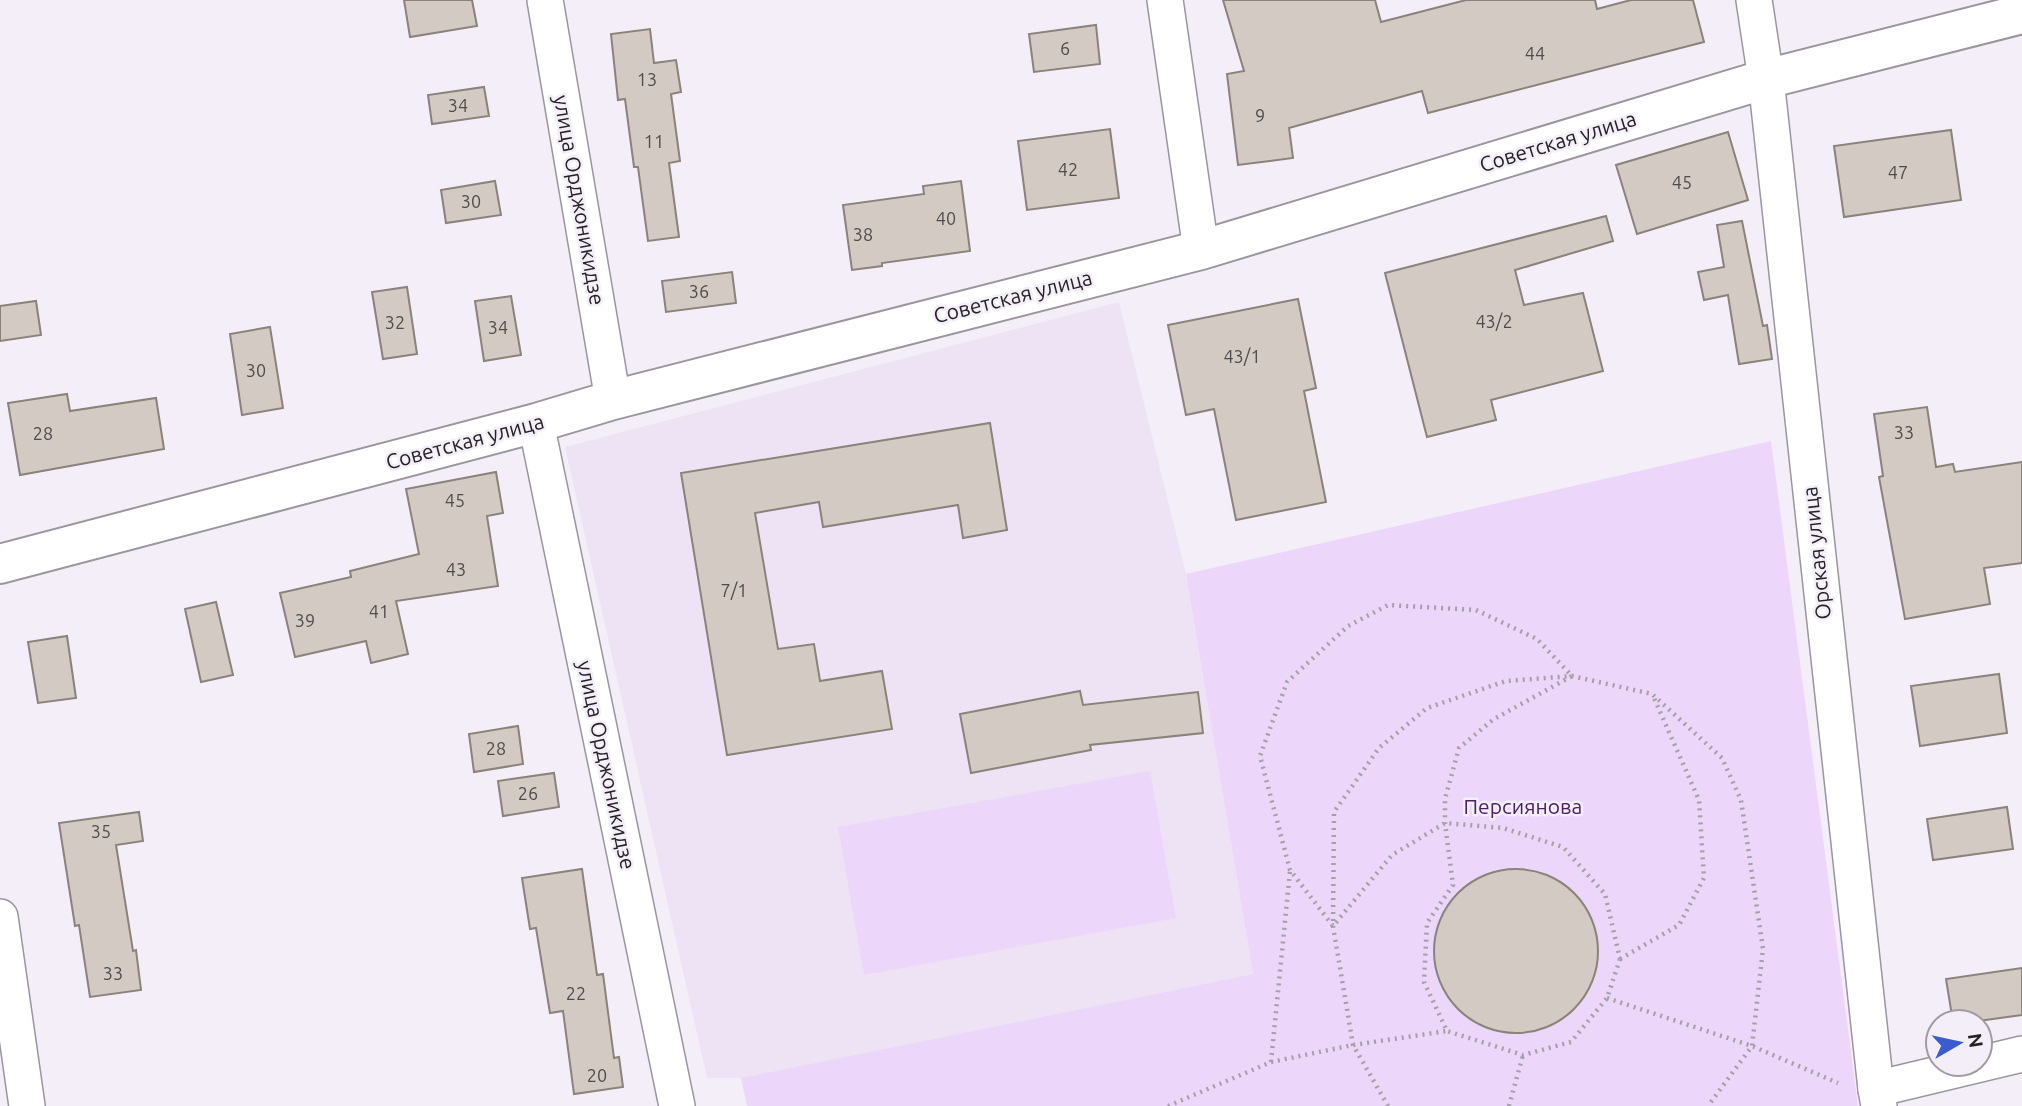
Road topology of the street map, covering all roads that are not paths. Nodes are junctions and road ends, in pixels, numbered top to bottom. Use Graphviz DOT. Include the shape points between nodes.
graph roads {
  1 [pos="545,0"];
  2 [pos="1165,0"];
  3 [pos="1754,0"];
  4 [pos="2022,14"];
  5 [pos="1766,79"];
  6 [pos="1201,250"];
  7 [pos="613,400"];
  8 [pos="536,423"];
  9 [pos="0,565"];
  10 [pos="0,916"];
  11 [pos="2022,1054"];
  12 [pos="1877,1097"];
  13 [pos="27,1106"];
  14 [pos="677,1106"];
  1 -- 7 [label="street, улица Орджоникидзе"];
  2 -- 6 [label="street"];
  3 -- 5 [label="street, Орская улица"];
  4 -- 5 [label="street, Советская улица"];
  5 -- 6 [label="street, Советская улица"];
  5 -- 12 [label="street, Орская улица"];
  6 -- 7 [label="street, Советская улица"];
  7 -- 8 [label="street, Советская улица"];
  8 -- 9 [label="street, Советская улица"];
  8 -- 14 [label="street, улица Орджоникидзе"];
  10 -- 13 [label="street"];
  11 -- 12 [label="street"];
}
